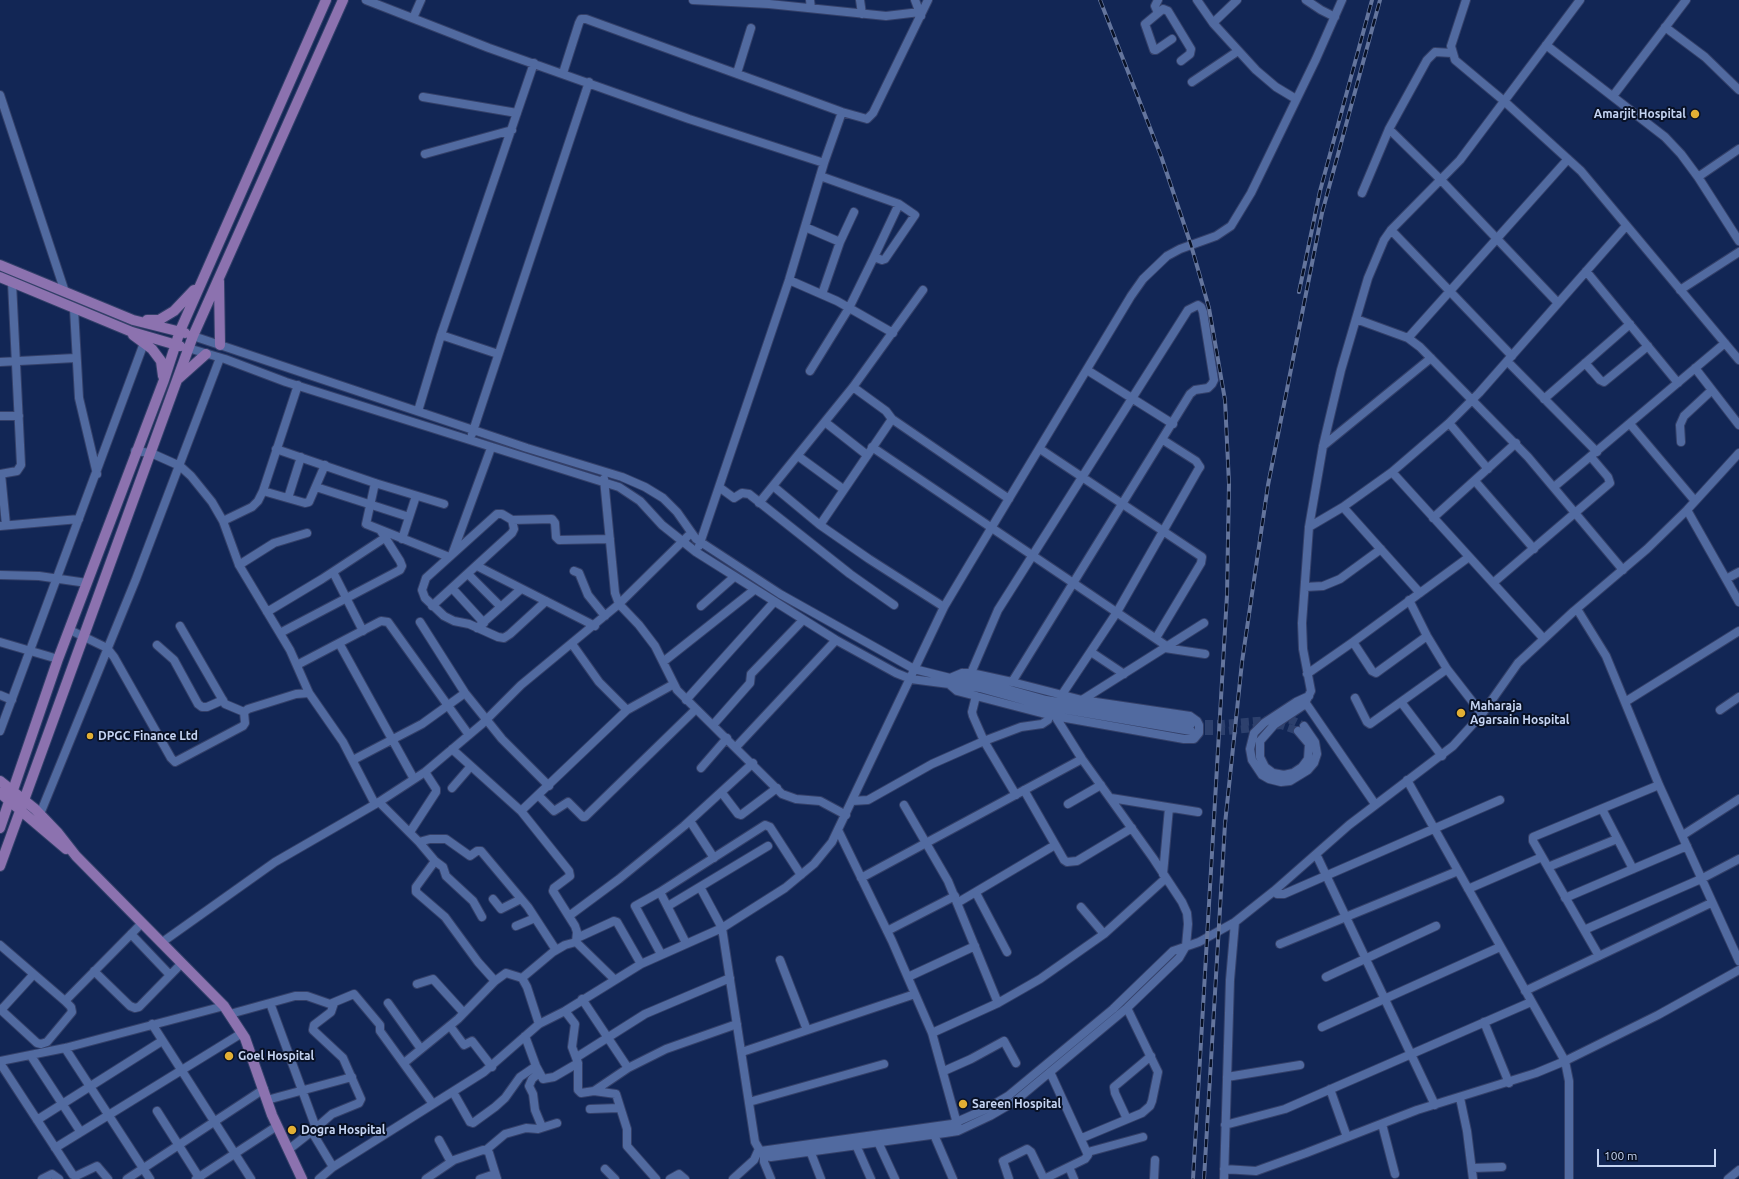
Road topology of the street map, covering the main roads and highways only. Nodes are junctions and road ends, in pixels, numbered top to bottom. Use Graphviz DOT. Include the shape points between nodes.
graph roads {
  1 [pos="326,0"];
  2 [pos="343,0"];
  3 [pos="0,265"];
  4 [pos="219,277"];
  5 [pos="0,278"];
  6 [pos="199,284"];
  7 [pos="133,320"];
  8 [pos="127,330"];
  9 [pos="180,331"];
  10 [pos="193,336"];
  11 [pos="175,345"];
  12 [pos="220,345"];
  13 [pos="188,348"];
  14 [pos="206,354"];
  15 [pos="164,380"];
  16 [pos="176,380"];
  17 [pos="0,781"];
  18 [pos="0,793"];
  19 [pos="11,796"];
  20 [pos="22,805"];
  21 [pos="0,828"];
  22 [pos="76,856"];
  23 [pos="0,866"];
  24 [pos="302,1179"];
  1 -- 6 [label="main road"];
  2 -- 4 [label="main road"];
  3 -- 7 [label="main road"];
  4 -- 10 [label="main road"];
  4 -- 12 [label="main road"];
  5 -- 8 [label="main road"];
  6 -- 7 [label="main road" via="174,311 159,320"];
  6 -- 9 [label="main road"];
  7 -- 9 [label="main road"];
  8 -- 11 [label="main road"];
  8 -- 15 [label="main road" via="152,349 161,361"];
  9 -- 10 [label="main road"];
  9 -- 11 [label="main road"];
  10 -- 13 [label="main road"];
  11 -- 13 [label="main road"];
  11 -- 15 [label="main road"];
  13 -- 16 [label="main road"];
  14 -- 16 [label="main road"];
  15 -- 19 [label="main road" via="58,659"];
  16 -- 20 [label="main road"];
  17 -- 19 [label="main road"];
  18 -- 19 [label="main road"];
  19 -- 20 [label="main road"];
  19 -- 21 [label="main road"];
  20 -- 22 [label="main road" via="53,839"];
  20 -- 22 [label="main road" via="40,814"];
  20 -- 23 [label="main road"];
  22 -- 24 [label="main road" via="227,1010 242,1033 277,1126"];
}
